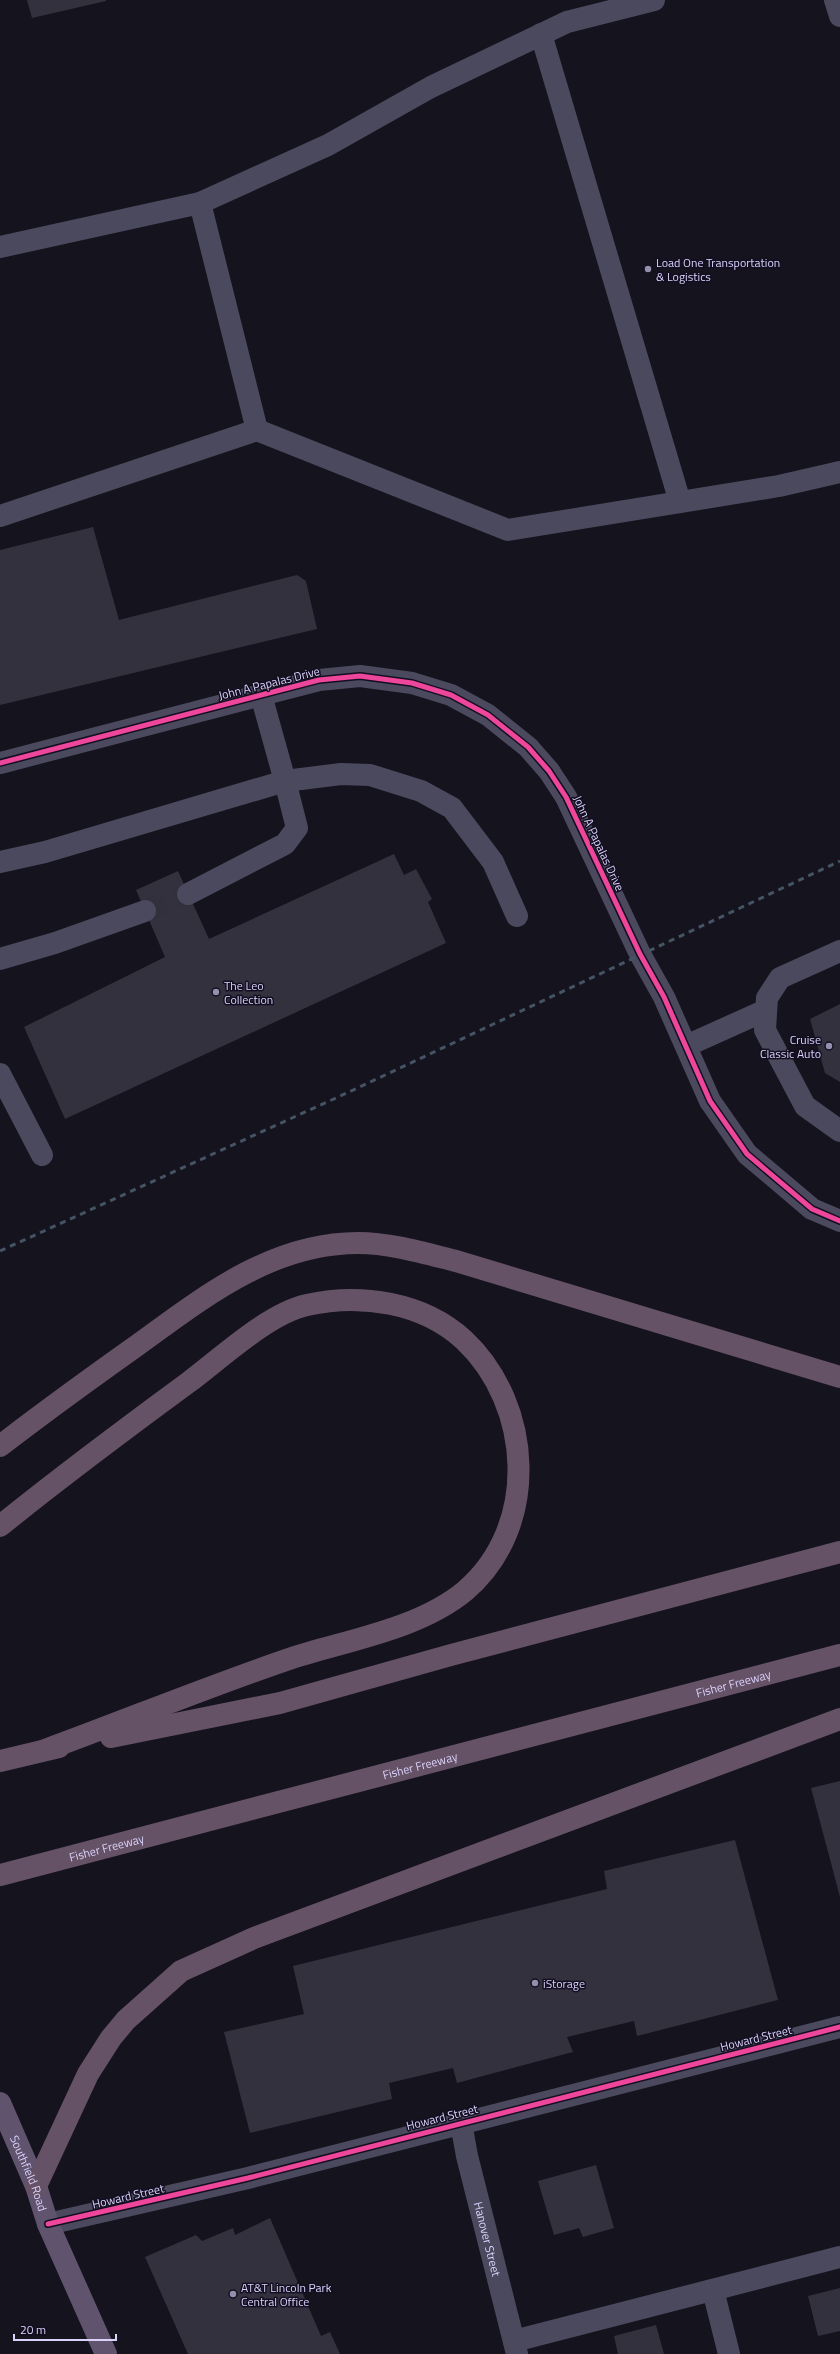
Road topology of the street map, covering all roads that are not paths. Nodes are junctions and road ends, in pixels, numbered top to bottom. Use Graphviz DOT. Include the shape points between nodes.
graph roads {
  1 [pos="654,0"];
  2 [pos="835,0"];
  3 [pos="840,16"];
  4 [pos="541,34"];
  5 [pos="200,203"];
  6 [pos="0,247"];
  7 [pos="257,430"];
  8 [pos="840,472"];
  9 [pos="680,502"];
  10 [pos="0,516"];
  11 [pos="261,695"];
  12 [pos="0,763"];
  13 [pos="285,781"];
  14 [pos="0,862"];
  15 [pos="188,894"];
  16 [pos="145,911"];
  17 [pos="517,916"];
  18 [pos="840,951"];
  19 [pos="0,959"];
  20 [pos="766,1010"];
  21 [pos="686,1046"];
  22 [pos="0,1074"];
  23 [pos="840,1131"];
  24 [pos="42,1155"];
  25 [pos="840,1221"];
  26 [pos="840,1377"];
  27 [pos="0,1446"];
  28 [pos="0,1526"];
  29 [pos="840,1552"];
  30 [pos="840,1655"];
  31 [pos="840,1719"];
  32 [pos="45,1750"];
  33 [pos="0,1761"];
  34 [pos="2,1874"];
  35 [pos="840,2027"];
  36 [pos="0,2103"];
  37 [pos="461,2122"];
  38 [pos="36,2186"];
  39 [pos="48,2224"];
  40 [pos="840,2258"];
  41 [pos="713,2290"];
  42 [pos="516,2348"];
  43 [pos="106,2354"];
  44 [pos="729,2354"];
  1 -- 4 [label="street" via="567,22"];
  2 -- 3 [label="street"];
  4 -- 5 [label="street" via="431,87 328,145"];
  4 -- 9 [label="street"];
  5 -- 6 [label="street"];
  5 -- 7 [label="street"];
  7 -- 9 [label="street" via="508,530"];
  7 -- 10 [label="street"];
  8 -- 9 [label="street" via="780,486"];
  11 -- 12 [label="street, John A Papalas Drive"];
  11 -- 13 [label="street"];
  11 -- 21 [label="street, John A Papalas Drive" via="319,680 360,676 412,683 451,695 488,715 528,747 549,771 566,797"];
  13 -- 14 [label="street" via="45,852"];
  13 -- 15 [label="street" via="297,828 285,844"];
  13 -- 17 [label="street" via="341,774 370,775 421,791 452,808 493,862"];
  16 -- 19 [label="street" via="55,943"];
  18 -- 20 [label="street" via="780,978 767,998"];
  20 -- 21 [label="street"];
  20 -- 23 [label="street" via="765,1030 805,1106"];
  21 -- 25 [label="street, John A Papalas Drive" via="710,1101 747,1154 812,1209"];
  22 -- 24 [label="street"];
  26 -- 27 [label="highway" via="456,1261 409,1250 358,1243 316,1247 255,1266 212,1292"];
  28 -- 32 [label="highway" via="79,1462 234,1347 275,1319 303,1306 362,1299 399,1306 430,1317 462,1338 486,1364 504,1394 516,1432 520,1471 517,1501 507,1533 491,1563 461,1594 401,1626 290,1659"];
  29 -- 32 [label="highway" via="451,1655 280,1704"];
  30 -- 34 [label="highway, Fisher Freeway"];
  31 -- 38 [label="highway" via="254,1938 181,1971 126,2020 111,2038 88,2074"];
  32 -- 33 [label="highway"];
  35 -- 37 [label="street, Howard Street"];
  36 -- 38 [label="main road, Southfield Road"];
  37 -- 39 [label="street, Howard Street" via="248,2178"];
  37 -- 42 [label="street, Hanover Street" via="467,2156"];
  38 -- 39 [label="main road, Southfield Road"];
  39 -- 43 [label="main road, Southfield Road"];
  40 -- 41 [label="street"];
  41 -- 42 [label="street"];
  41 -- 44 [label="street"];
}
